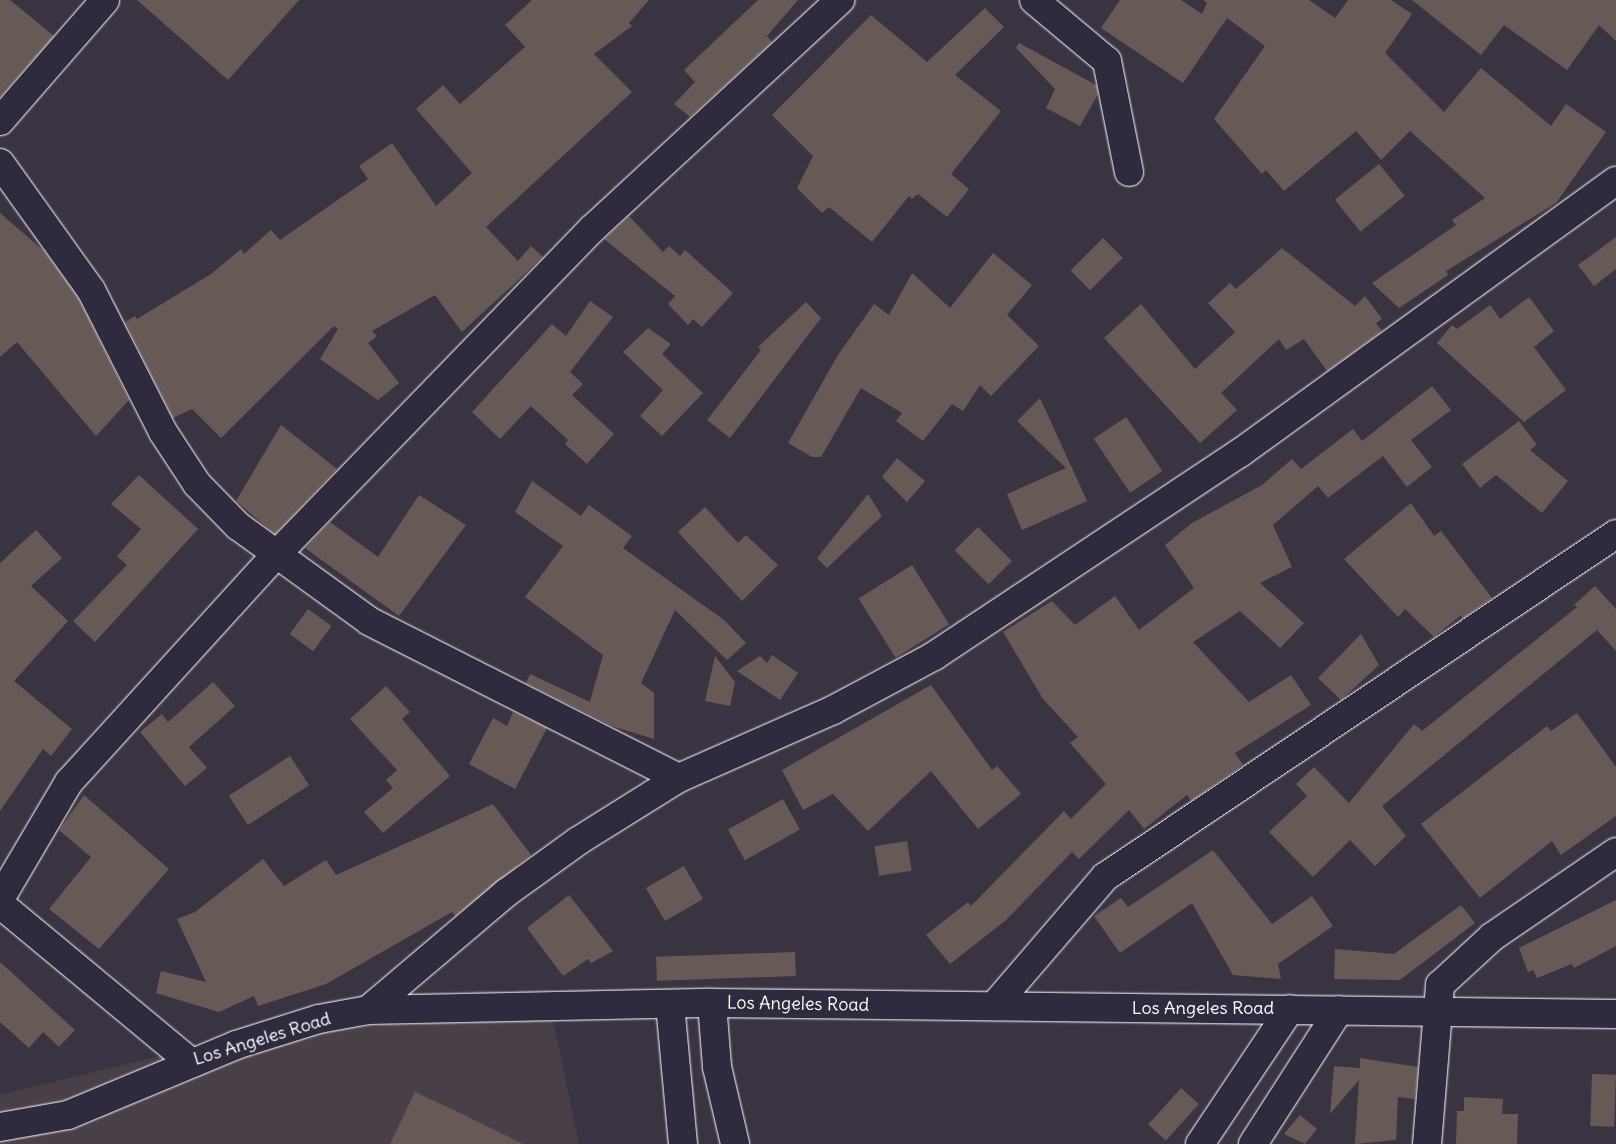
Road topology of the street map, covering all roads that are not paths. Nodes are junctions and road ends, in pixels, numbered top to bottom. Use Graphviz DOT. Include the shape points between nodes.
graph roads {
  1 [pos="105,0"];
  2 [pos="840,0"];
  3 [pos="1034,0"];
  4 [pos="0,121"];
  5 [pos="0,163"];
  6 [pos="1129,172"];
  7 [pos="1616,180"];
  8 [pos="1616,534"];
  9 [pos="275,556"];
  10 [pos="679,778"];
  11 [pos="1616,852"];
  12 [pos="0,899"];
  13 [pos="0,904"];
  14 [pos="712,1003"];
  15 [pos="670,1004"];
  16 [pos="994,1006"];
  17 [pos="1290,1009"];
  18 [pos="368,1010"];
  19 [pos="1339,1010"];
  20 [pos="1438,1012"];
  21 [pos="1616,1014"];
  22 [pos="190,1062"];
  23 [pos="0,1126"];
  24 [pos="683,1144"];
  25 [pos="734,1144"];
  26 [pos="1200,1144"];
  27 [pos="1253,1144"];
  28 [pos="1427,1144"];
  1 -- 4 [label="street"];
  2 -- 9 [label="street" via="592,229"];
  3 -- 6 [label="street" via="1107,61"];
  5 -- 9 [label="street" via="91,290 163,432 197,484"];
  7 -- 10 [label="street" via="1240,453 934,656 833,710"];
  8 -- 16 [label="street" via="1106,877"];
  9 -- 10 [label="street" via="386,630"];
  9 -- 12 [label="street" via="69,782"];
  10 -- 18 [label="street" via="506,893"];
  11 -- 20 [label="street" via="1459,964 1440,985"];
  13 -- 22 [label="street"];
  14 -- 15 [label="street, Los Angeles Road"];
  14 -- 16 [label="street, Los Angeles Road"];
  14 -- 25 [label="street" via="717,1067"];
  15 -- 18 [label="street, Los Angeles Road"];
  15 -- 24 [label="street"];
  16 -- 17 [label="street, Los Angeles Road"];
  17 -- 19 [label="street, Los Angeles Road"];
  17 -- 26 [label="street"];
  18 -- 22 [label="street, Los Angeles Road" via="277,1031"];
  19 -- 20 [label="street, Los Angeles Road"];
  19 -- 27 [label="street"];
  20 -- 21 [label="street, Los Angeles Road"];
  20 -- 28 [label="street"];
  22 -- 23 [label="street, Los Angeles Road" via="68,1114"];
}
